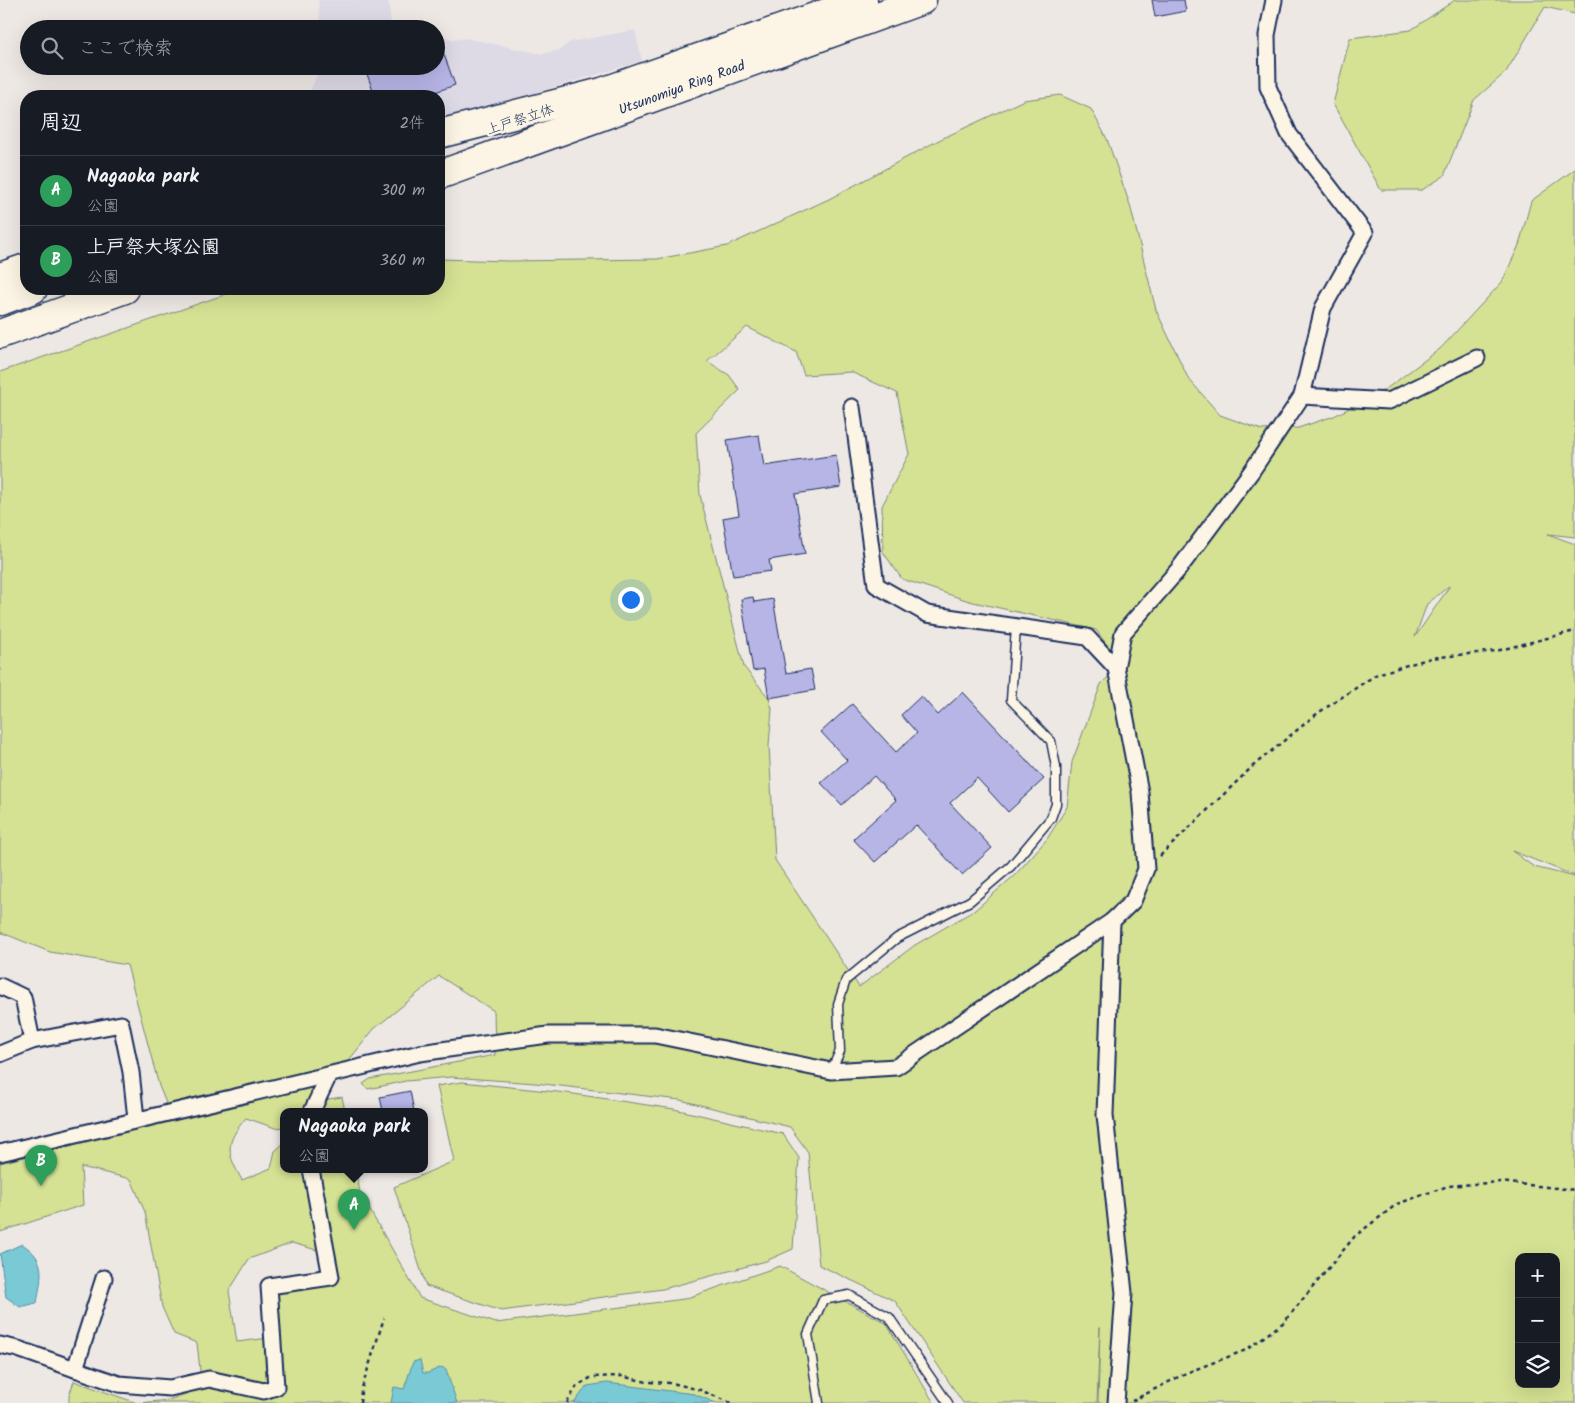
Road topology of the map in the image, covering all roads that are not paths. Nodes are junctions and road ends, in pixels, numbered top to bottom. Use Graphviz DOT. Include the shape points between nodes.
graph roads {
  1 [pos="863,0"];
  2 [pos="922,0"];
  3 [pos="1274,0"];
  4 [pos="601,104"];
  5 [pos="445,133"];
  6 [pos="445,144"];
  7 [pos="445,163"];
  8 [pos="445,172"];
  9 [pos="20,270"];
  10 [pos="0,277"];
  11 [pos="20,294"];
  12 [pos="62,295"];
  13 [pos="108,295"];
  14 [pos="0,301"];
  15 [pos="0,317"];
  16 [pos="0,334"];
  17 [pos="1477,358"];
  18 [pos="1302,396"];
  19 [pos="852,407"];
  20 [pos="1016,627"];
  21 [pos="1116,668"];
  22 [pos="1112,921"];
  23 [pos="0,986"];
  24 [pos="32,1041"];
  25 [pos="0,1054"];
  26 [pos="831,1071"];
  27 [pos="329,1075"];
  28 [pos="313,1108"];
  29 [pos="136,1119"];
  30 [pos="0,1153"];
  31 [pos="312,1173"];
  32 [pos="104,1278"];
  33 [pos="0,1345"];
  34 [pos="75,1370"];
  35 [pos="819,1403"];
  36 [pos="948,1403"];
  37 [pos="1116,1403"];
  1 -- 4 [label="highway, Utsunomiya Ring Road"];
  2 -- 4 [label="highway, Utsunomiya Ring Road"];
  3 -- 18 [label="street" via="1267,35 1268,87 1289,134 1365,233 1323,308"];
  4 -- 5 [label="highway, Utsunomiya Ring Road"];
  4 -- 6 [label="highway, 上戸祭立体"];
  4 -- 7 [label="highway, 上戸祭立体"];
  4 -- 8 [label="highway, Utsunomiya Ring Road"];
  9 -- 10 [label="highway"];
  11 -- 14 [label="highway"];
  12 -- 15 [label="highway"];
  13 -- 16 [label="highway"];
  17 -- 18 [label="street" via="1389,401"];
  18 -- 21 [label="street" via="1251,472 1178,570 1123,633"];
  19 -- 20 [label="street" via="876,585 927,614"];
  20 -- 21 [label="street" via="1087,637"];
  20 -- 26 [label="lane" via="1012,700 1051,741 1056,766 1056,804 1051,818 1011,866 970,901 897,938 846,980 838,1004 840,1051"];
  21 -- 22 [label="street" via="1140,792 1146,869 1133,901"];
  22 -- 26 [label="street" via="896,1067"];
  22 -- 37 [label="street" via="1105,1116 1124,1293"];
  23 -- 24 [label="street" via="22,997"];
  24 -- 25 [label="street"];
  24 -- 29 [label="street" via="121,1024 132,1072"];
  26 -- 27 [label="street" via="655,1035 548,1035 420,1053"];
  27 -- 28 [label="street"];
  27 -- 29 [label="street"];
  29 -- 30 [label="street"];
  31 -- 34 [label="street" via="331,1277 269,1286 276,1387 264,1391 209,1379 170,1388 119,1384"];
  32 -- 34 [label="street"];
  33 -- 34 [label="street"];
  35 -- 36 [label="lane" via="808,1334 823,1300 849,1295 889,1317"];
}
